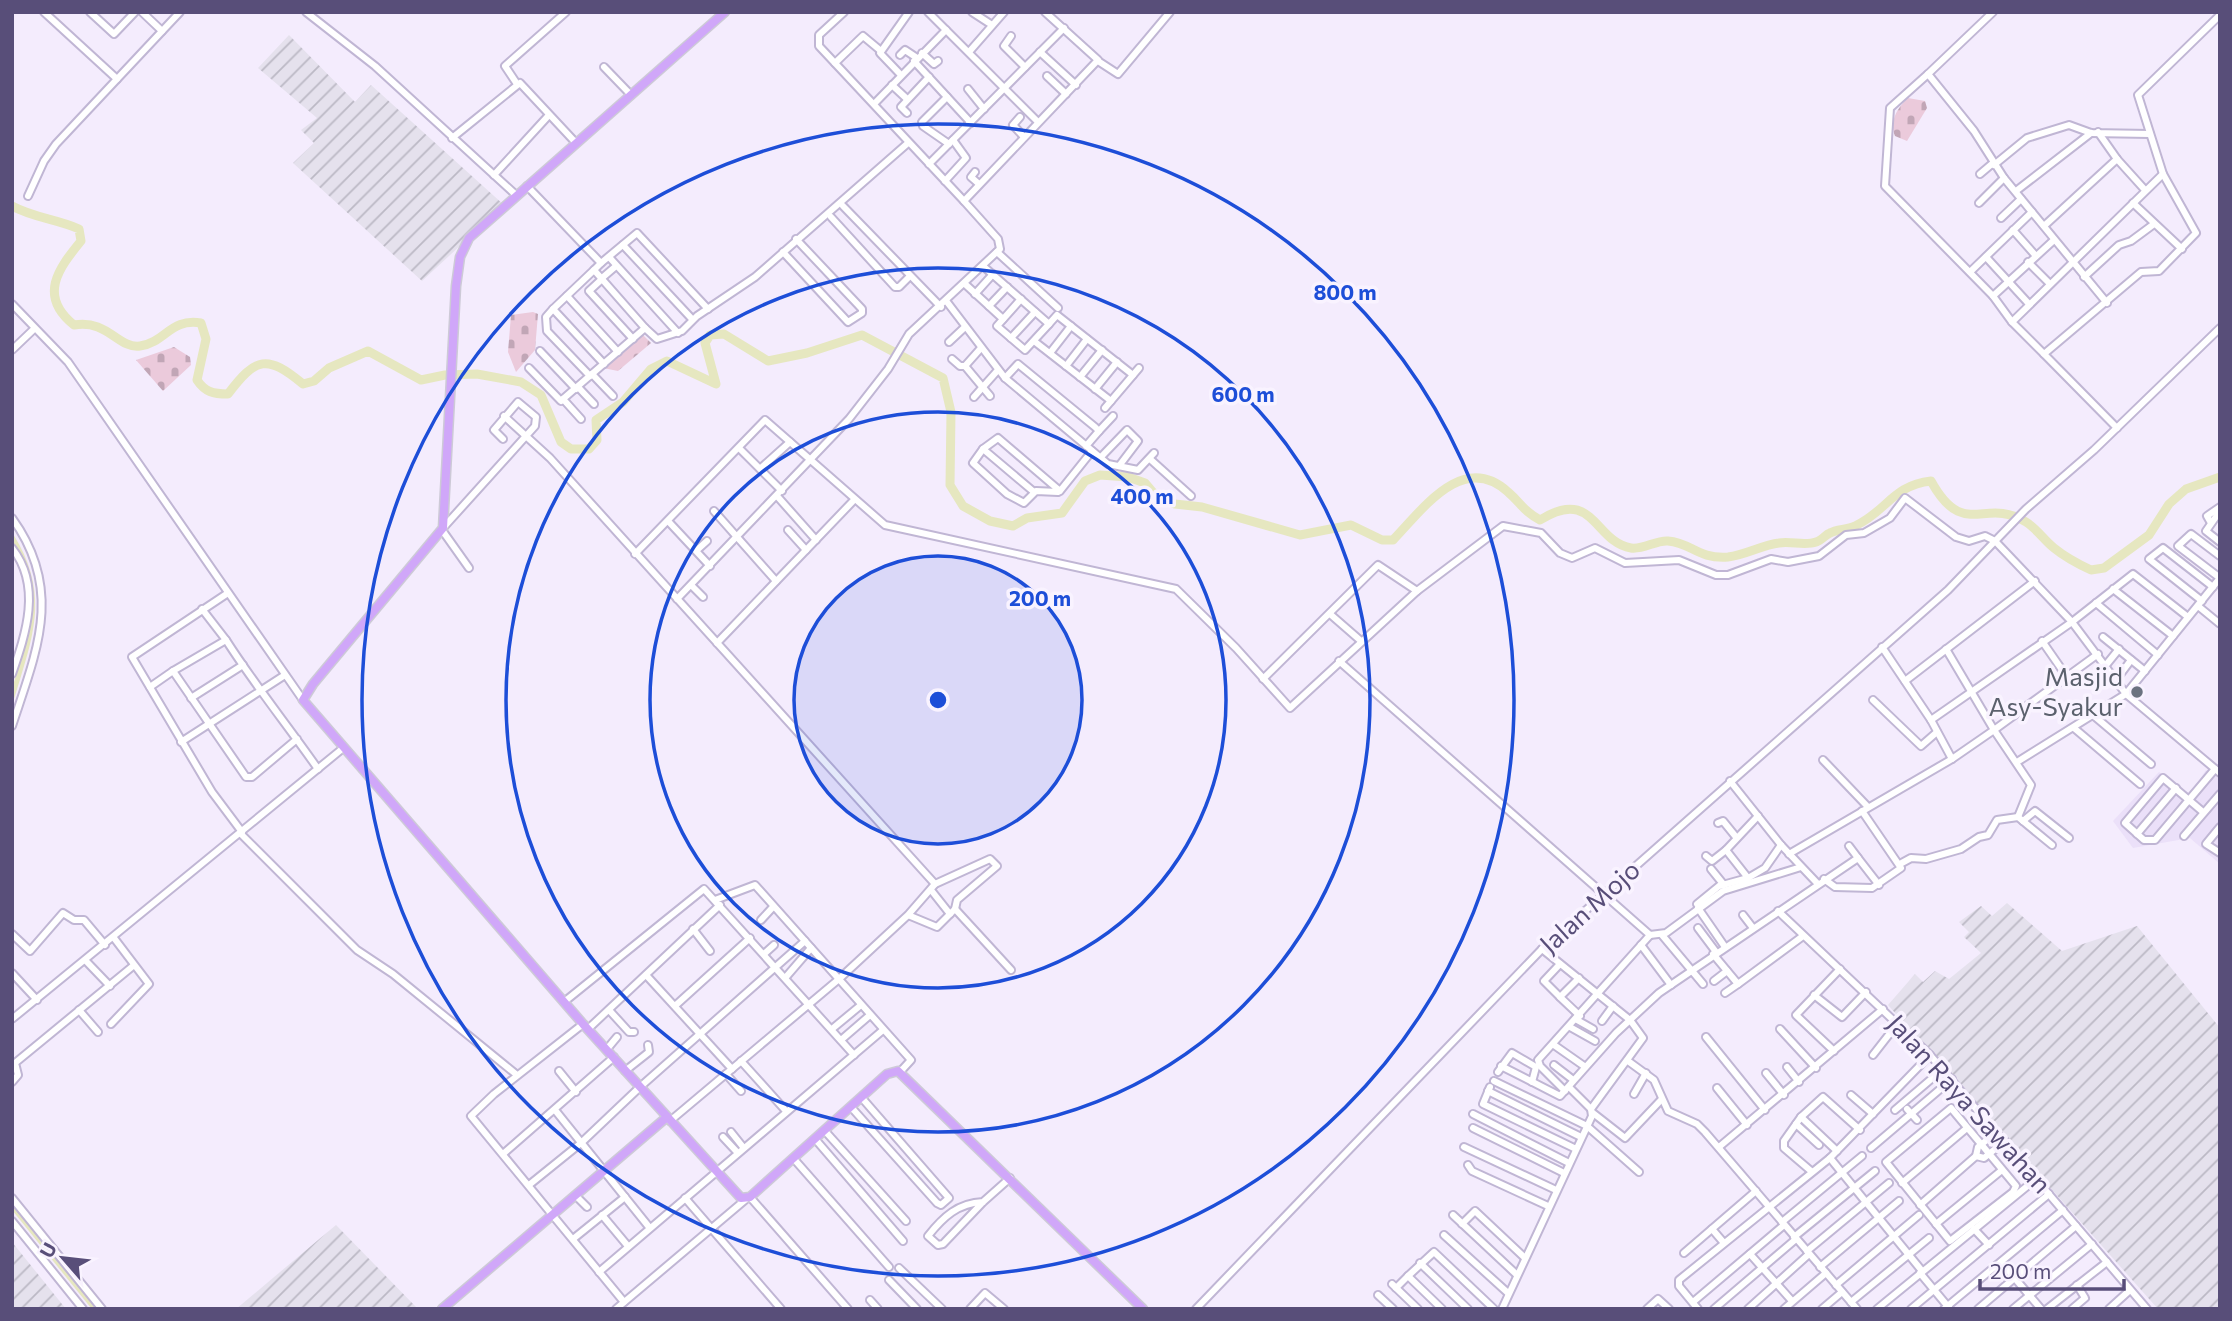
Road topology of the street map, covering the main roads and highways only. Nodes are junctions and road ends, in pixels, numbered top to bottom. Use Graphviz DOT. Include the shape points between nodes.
graph roads {
  1 [pos="725,12"];
  2 [pos="668,1119"];
  3 [pos="442,1309"];
  4 [pos="1143,1309"];
  1 -- 2 [label="main road" via="475,230 464,248 457,275 443,529 303,701"];
  2 -- 3 [label="main road"];
  2 -- 4 [label="main road" via="748,1198 891,1072 900,1072"];
}
